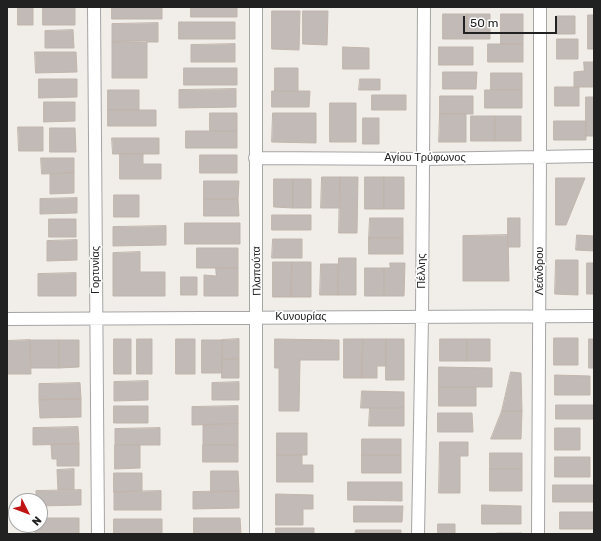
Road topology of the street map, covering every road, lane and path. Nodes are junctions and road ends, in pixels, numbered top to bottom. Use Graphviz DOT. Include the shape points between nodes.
graph roads {
  1 [pos="94,7"];
  2 [pos="256,7"];
  3 [pos="424,7"];
  4 [pos="540,7"];
  5 [pos="540,156"];
  6 [pos="594,156"];
  7 [pos="255,158"];
  8 [pos="423,159"];
  9 [pos="540,316"];
  10 [pos="594,316"];
  11 [pos="422,317"];
  12 [pos="96,318"];
  13 [pos="257,318"];
  14 [pos="7,319"];
  15 [pos="98,534"];
  16 [pos="256,534"];
  17 [pos="418,534"];
  18 [pos="538,534"];
  1 -- 12 [label="street, Γορτυνίας"];
  2 -- 7 [label="street, Πλαπούτα"];
  3 -- 8 [label="street, Πέλλης"];
  4 -- 5 [label="street, Λεάνδρου"];
  5 -- 6 [label="street, Αγίου Τρύφωνος"];
  5 -- 8 [label="street, Αγίου Τρύφωνος"];
  5 -- 9 [label="street, Λεάνδρου"];
  7 -- 8 [label="street, Αγίου Τρύφωνος"];
  7 -- 13 [label="street, Πλαπούτα"];
  8 -- 11 [label="street, Πέλλης"];
  9 -- 10 [label="street, Κυνουρίας"];
  9 -- 11 [label="street, Κυνουρίας"];
  9 -- 18 [label="street, Λεάνδρου"];
  11 -- 13 [label="street, Κυνουρίας"];
  11 -- 17 [label="street, Πέλλης"];
  12 -- 13 [label="street, Κυνουρίας"];
  12 -- 14 [label="street, Κυνουρίας"];
  12 -- 15 [label="street, Γορτυνίας"];
  13 -- 16 [label="street, Πλαπούτα"];
}
